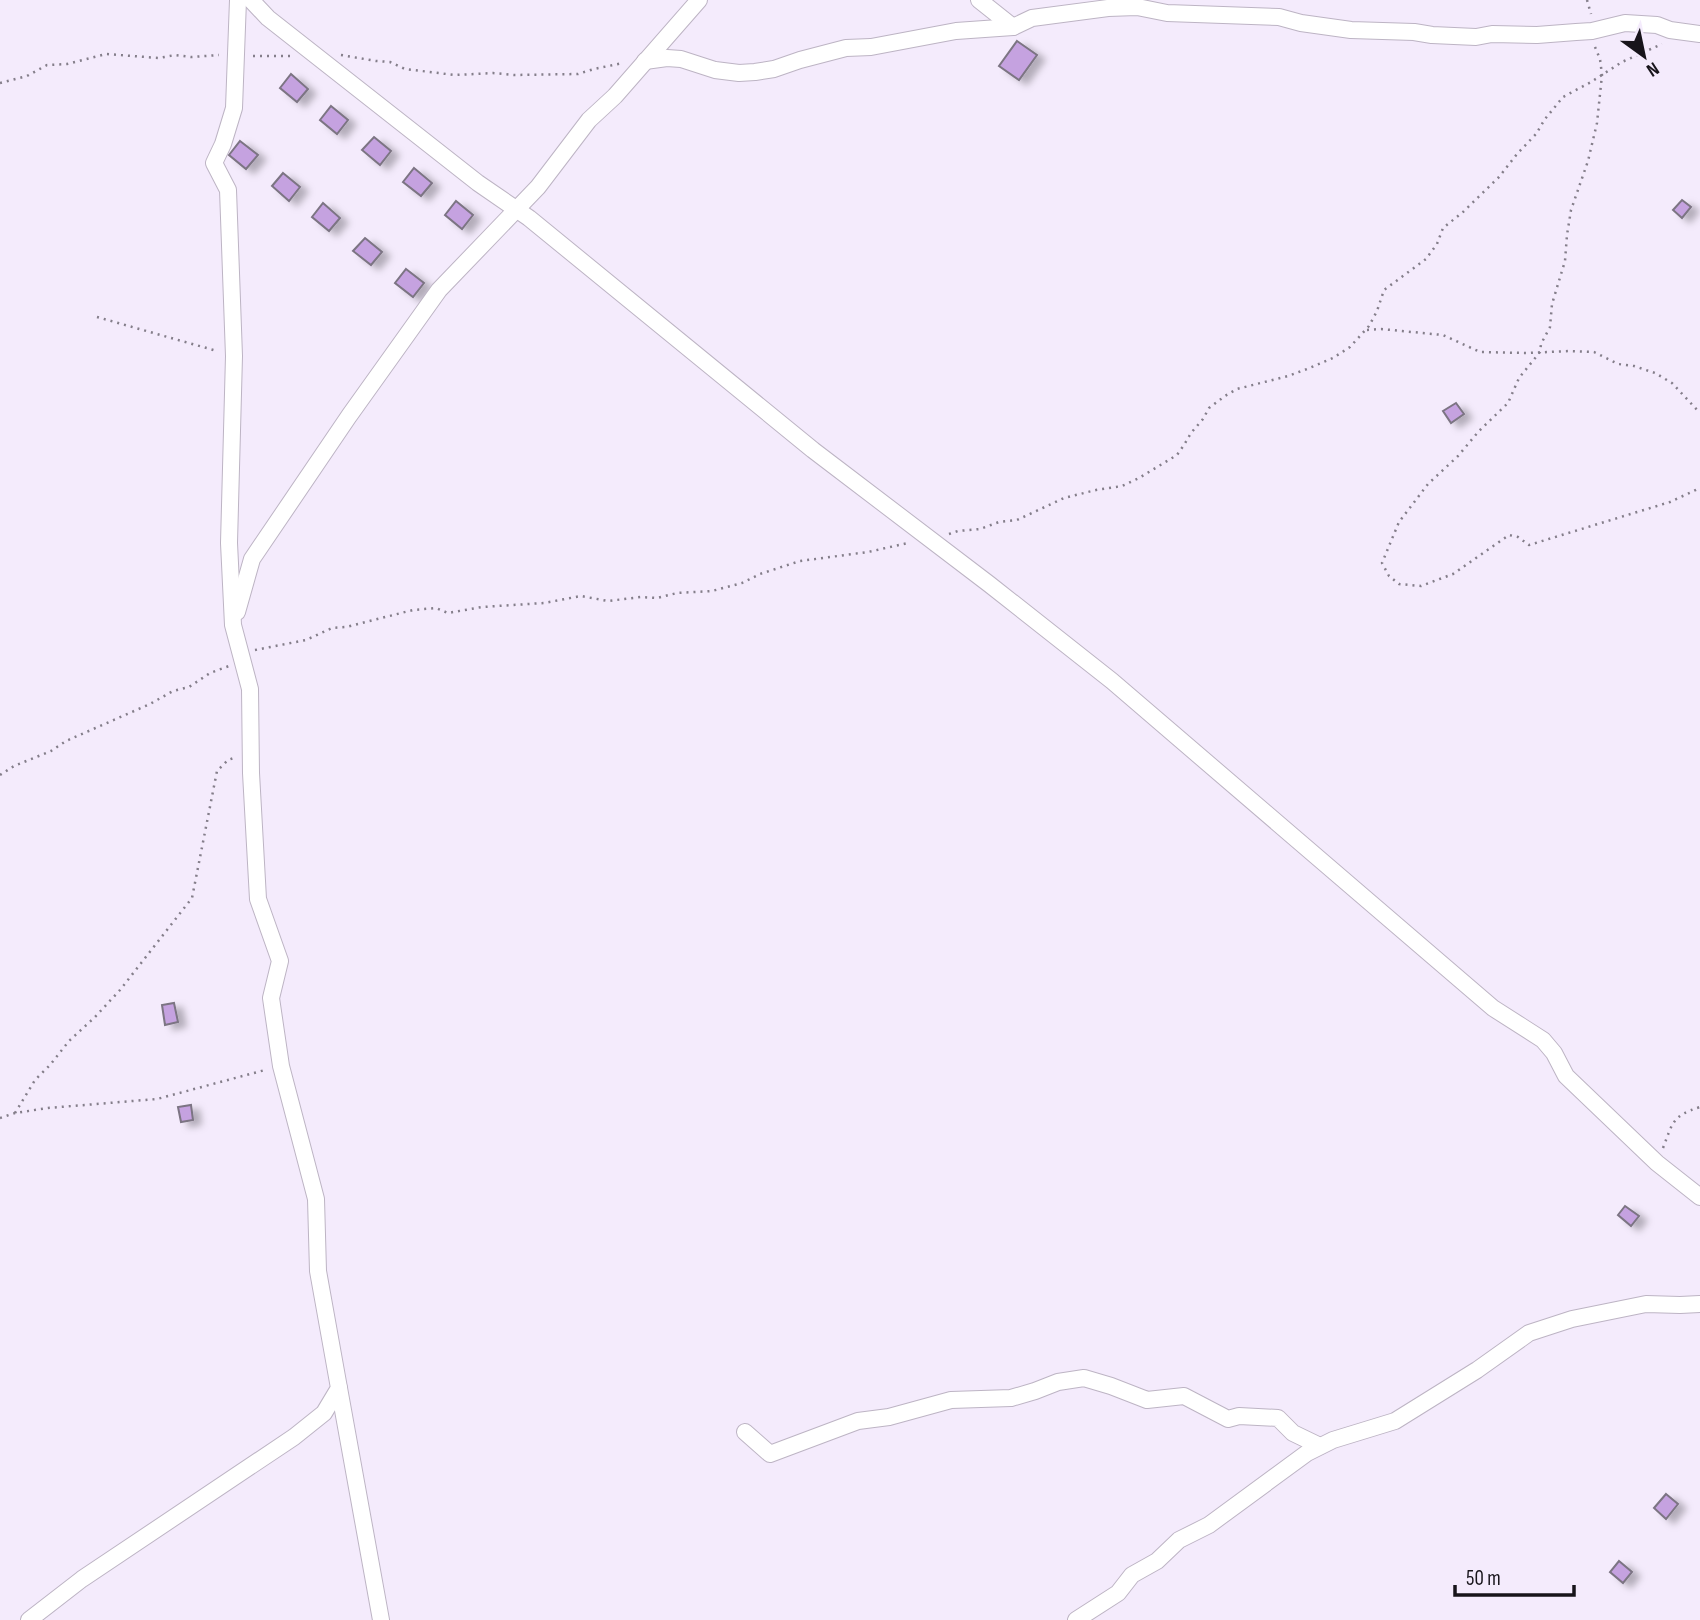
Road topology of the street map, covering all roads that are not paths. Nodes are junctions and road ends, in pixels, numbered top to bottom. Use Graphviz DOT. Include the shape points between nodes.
graph roads {
  1 [pos="238,0"];
  2 [pos="251,0"];
  3 [pos="699,0"];
  4 [pos="979,0"];
  5 [pos="1013,27"];
  6 [pos="1700,34"];
  7 [pos="645,61"];
  8 [pos="517,209"];
  9 [pos="233,625"];
  10 [pos="1700,1198"];
  11 [pos="1700,1304"];
  12 [pos="339,1388"];
  13 [pos="745,1432"];
  14 [pos="1320,1447"];
  15 [pos="30,1620"];
  16 [pos="381,1620"];
  17 [pos="1076,1620"];
  1 -- 9 [label="street" via="234,108 214,163 228,190 234,356 229,543"];
  2 -- 8 [label="street" via="268,18"];
  3 -- 7 [label="street"];
  4 -- 5 [label="street"];
  5 -- 6 [label="street" via="1032,18 1137,7 1445,36 1537,35 1626,23"];
  5 -- 7 [label="street" via="846,48 755,72 715,70 681,59"];
  7 -- 8 [label="street" via="589,120"];
  8 -- 9 [label="street" via="439,290 349,416 252,559"];
  8 -- 10 [label="street" via="813,450 1112,681 1493,1008 1543,1040 1566,1076"];
  9 -- 12 [label="street" via="250,689 258,899 280,961 271,998 281,1066 316,1199 318,1271"];
  11 -- 14 [label="street" via="1646,1304 1529,1333 1395,1421"];
  12 -- 15 [label="street" via="324,1413 294,1437 82,1579"];
  12 -- 16 [label="street"];
  13 -- 14 [label="street" via="771,1454 858,1421 951,1400 1011,1398 1084,1378 1147,1400 1184,1396 1228,1419 1278,1418 1293,1433"];
  14 -- 17 [label="street" via="1209,1525 1179,1540 1157,1561 1132,1575 1118,1593"];
}
